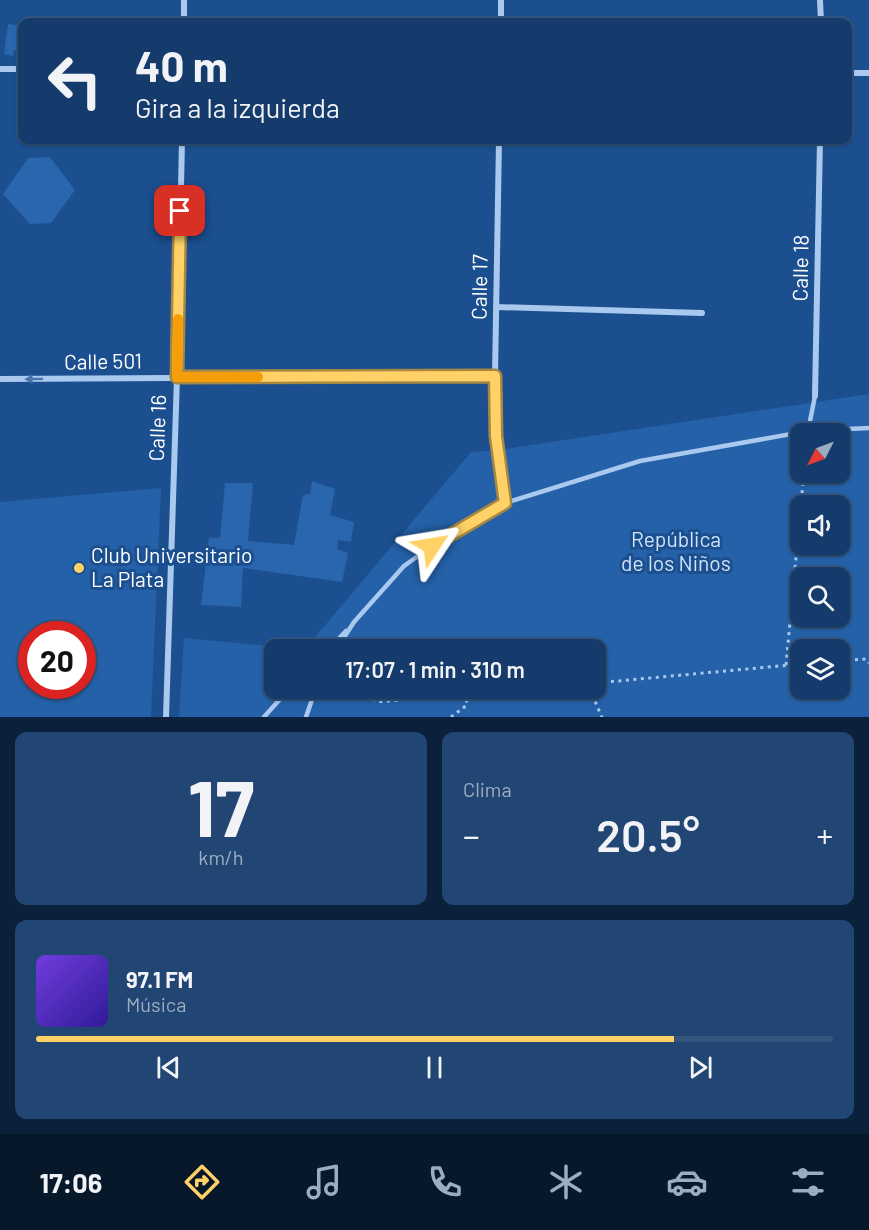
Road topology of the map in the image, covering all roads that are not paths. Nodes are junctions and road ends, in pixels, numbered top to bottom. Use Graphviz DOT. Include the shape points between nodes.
graph roads {
  1 [pos="184,0"];
  2 [pos="501,0"];
  3 [pos="820,0"];
  4 [pos="184,18"];
  5 [pos="501,18"];
  6 [pos="821,18"];
  7 [pos="0,69"];
  8 [pos="18,69"];
  9 [pos="852,73"];
  10 [pos="869,74"];
  11 [pos="182,144"];
  12 [pos="499,144"];
  13 [pos="820,144"];
  14 [pos="496,307"];
  15 [pos="702,313"];
  16 [pos="495,376"];
  17 [pos="177,377"];
  18 [pos="0,380"];
  19 [pos="815,396"];
  20 [pos="810,423"];
  21 [pos="869,428"];
  22 [pos="850,429"];
  23 [pos="790,434"];
  24 [pos="496,436"];
  25 [pos="505,503"];
  26 [pos="354,622"];
  27 [pos="338,639"];
  28 [pos="343,639"];
  29 [pos="280,699"];
  30 [pos="312,699"];
  31 [pos="165,717"];
  32 [pos="264,717"];
  33 [pos="306,717"];
  1 -- 4 [label="street"];
  2 -- 5 [label="street"];
  3 -- 6 [label="street"];
  7 -- 8 [label="street"];
  9 -- 10 [label="street"];
  11 -- 17 [label="street, Calle 16"];
  12 -- 14 [label="street, Calle 17"];
  13 -- 19 [label="street, Calle 18"];
  14 -- 15 [label="street"];
  14 -- 16 [label="street, Calle 17"];
  16 -- 17 [label="street, Calle 501"];
  16 -- 24 [label="street, Calle 17"];
  17 -- 18 [label="street, Calle 501, one-way"];
  17 -- 31 [label="street, Calle 16"];
  19 -- 20 [label="lane"];
  21 -- 22 [label="lane"];
  23 -- 25 [label="lane" via="640,461"];
  24 -- 25 [label="lane"];
  25 -- 26 [label="lane" via="446,536 404,566"];
  26 -- 27 [label="lane"];
  26 -- 28 [label="lane"];
  29 -- 32 [label="lane"];
  30 -- 33 [label="lane"];
}
